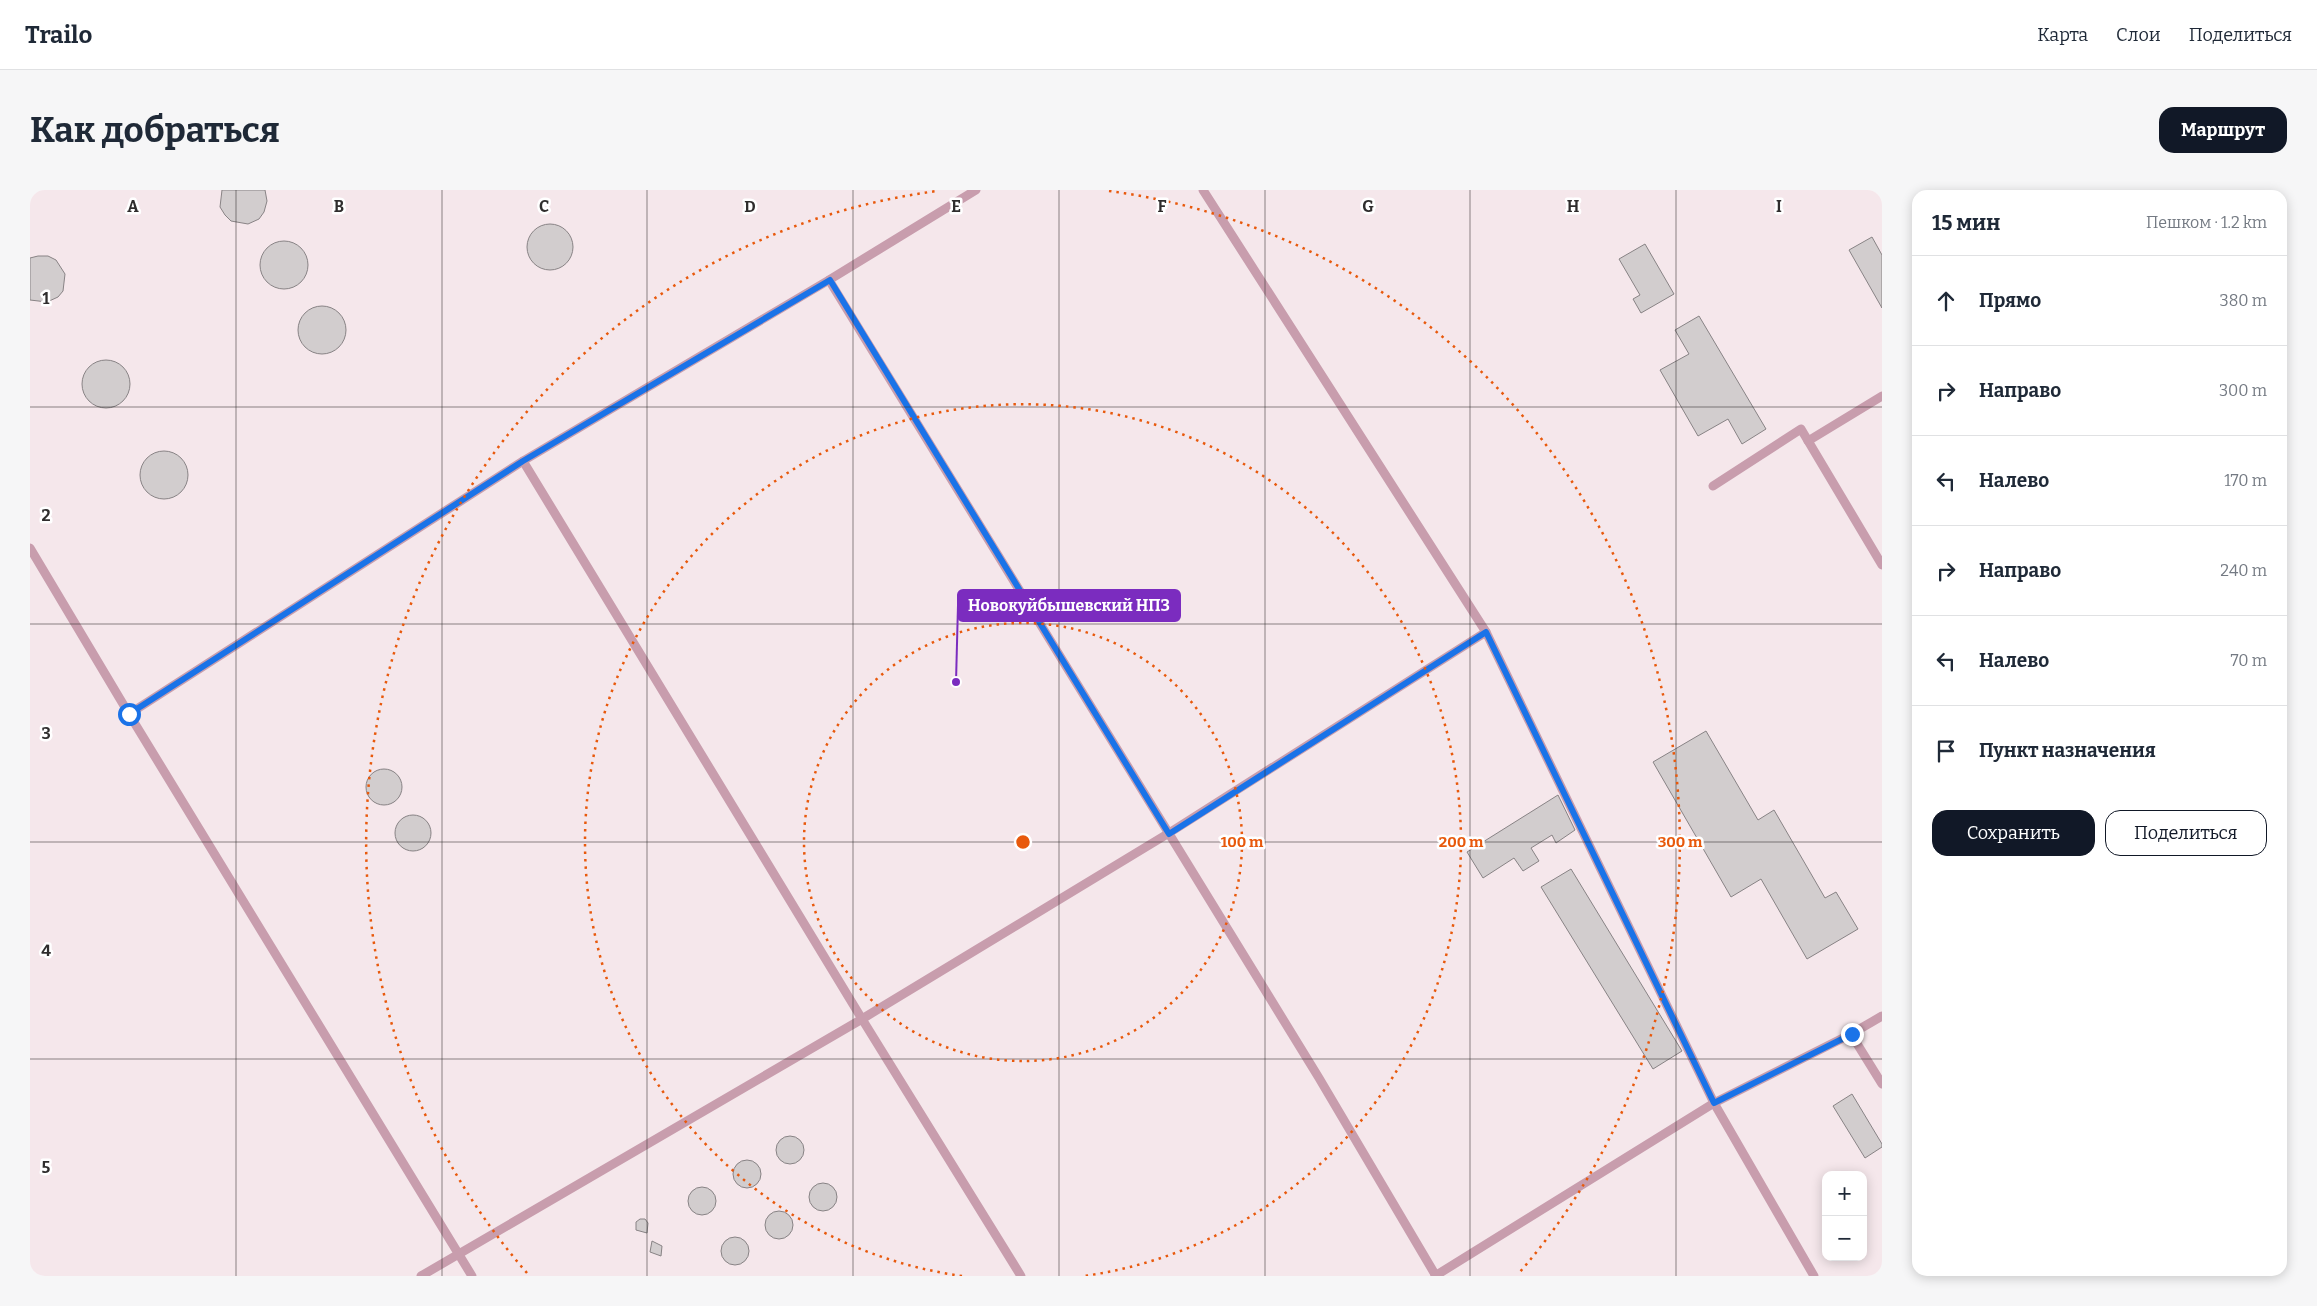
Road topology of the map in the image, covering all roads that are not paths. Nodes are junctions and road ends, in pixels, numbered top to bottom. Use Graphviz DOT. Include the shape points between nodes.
graph roads {
  1 [pos="976,190"];
  2 [pos="1203,190"];
  3 [pos="830,280"];
  4 [pos="1882,396"];
  5 [pos="1808,440"];
  6 [pos="523,461"];
  7 [pos="1713,486"];
  8 [pos="30,548"];
  9 [pos="1882,565"];
  10 [pos="1486,632"];
  11 [pos="129,714"];
  12 [pos="1169,834"];
  13 [pos="1882,1016"];
  14 [pos="862,1019"];
  15 [pos="1852,1034"];
  16 [pos="1882,1084"];
  17 [pos="1714,1103"];
  18 [pos="459,1254"];
  19 [pos="421,1276"];
  20 [pos="472,1276"];
  21 [pos="1021,1276"];
  22 [pos="1436,1276"];
  23 [pos="1814,1276"];
  1 -- 3 [label="lane"];
  2 -- 10 [label="lane"];
  3 -- 6 [label="lane"];
  3 -- 12 [label="lane"];
  4 -- 5 [label="lane"];
  5 -- 7 [label="lane" via="1802,429"];
  5 -- 9 [label="lane"];
  6 -- 11 [label="lane"];
  6 -- 14 [label="lane"];
  8 -- 11 [label="lane"];
  10 -- 12 [label="lane"];
  10 -- 17 [label="lane"];
  11 -- 18 [label="lane"];
  12 -- 14 [label="lane"];
  12 -- 22 [label="lane" via="1320,1078"];
  13 -- 15 [label="lane"];
  14 -- 18 [label="lane"];
  14 -- 21 [label="lane"];
  15 -- 16 [label="lane"];
  15 -- 17 [label="lane"];
  17 -- 22 [label="lane"];
  17 -- 23 [label="lane"];
  18 -- 19 [label="lane"];
  18 -- 20 [label="lane"];
}
